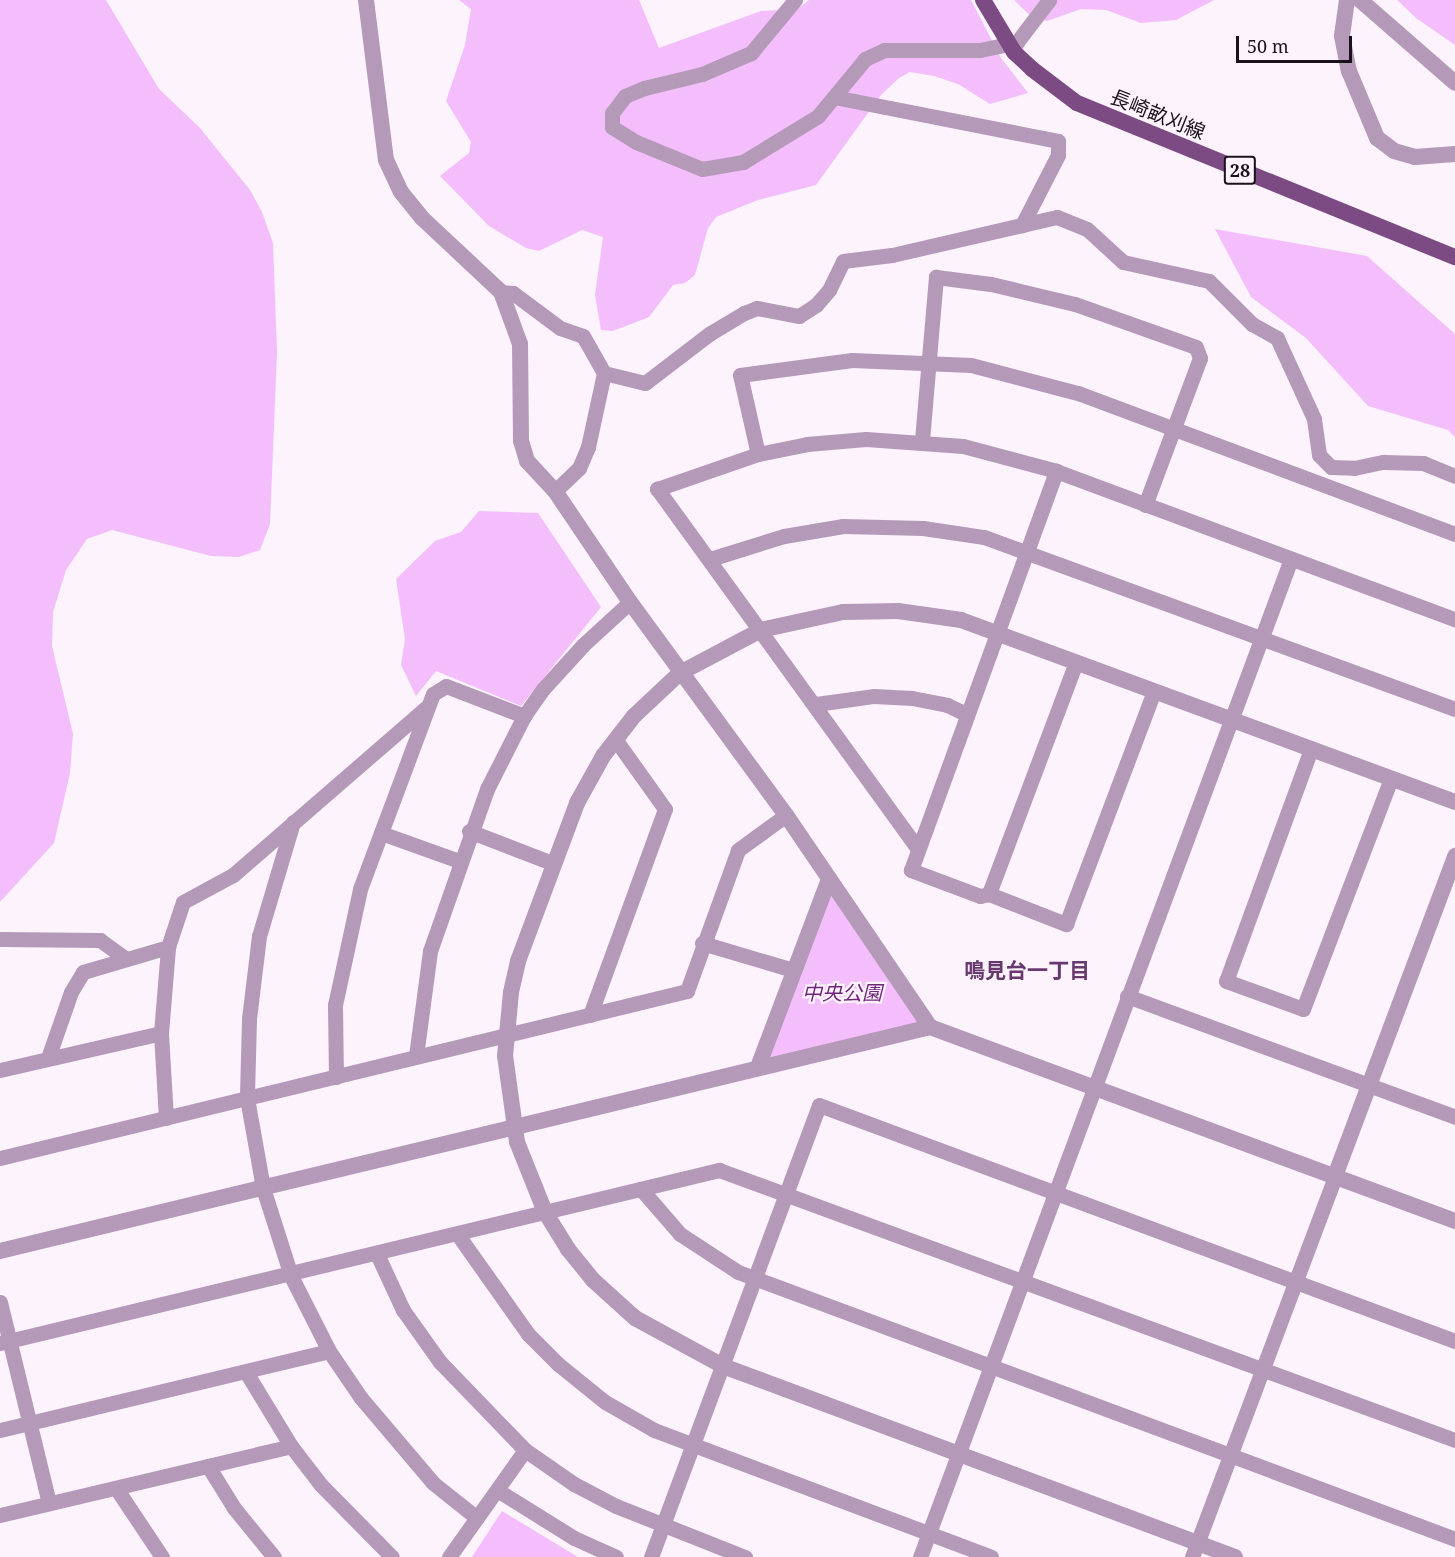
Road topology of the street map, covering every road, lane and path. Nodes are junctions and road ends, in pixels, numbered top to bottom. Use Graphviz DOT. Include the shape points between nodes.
graph roads {
  1 [pos="366,0"];
  2 [pos="795,0"];
  3 [pos="983,0"];
  4 [pos="1048,0"];
  5 [pos="1347,0"];
  6 [pos="1360,0"];
  7 [pos="1455,83"];
  8 [pos="834,97"];
  9 [pos="1455,154"];
  10 [pos="1022,225"];
  11 [pos="1455,257"];
  12 [pos="501,292"];
  13 [pos="928,360"];
  14 [pos="604,373"];
  15 [pos="1173,429"];
  16 [pos="922,440"];
  17 [pos="758,454"];
  18 [pos="1056,471"];
  19 [pos="1455,476"];
  20 [pos="555,491"];
  21 [pos="1144,505"];
  22 [pos="1455,534"];
  23 [pos="1026,551"];
  24 [pos="710,559"];
  25 [pos="1291,559"];
  26 [pos="630,602"];
  27 [pos="1454,614"];
  28 [pos="762,630"];
  29 [pos="996,631"];
  30 [pos="1261,638"];
  31 [pos="1076,662"];
  32 [pos="680,673"];
  33 [pos="1154,691"];
  34 [pos="816,705"];
  35 [pos="426,708"];
  36 [pos="1455,710"];
  37 [pos="966,714"];
  38 [pos="524,716"];
  39 [pos="1231,721"];
  40 [pos="615,739"];
  41 [pos="1311,749"];
  42 [pos="1391,778"];
  43 [pos="1455,802"];
  44 [pos="786,815"];
  45 [pos="293,822"];
  46 [pos="469,831"];
  47 [pos="381,833"];
  48 [pos="918,849"];
  49 [pos="1455,856"];
  50 [pos="459,861"];
  51 [pos="552,863"];
  52 [pos="829,879"];
  53 [pos="989,894"];
  54 [pos="0,939"];
  55 [pos="702,943"];
  56 [pos="168,947"];
  57 [pos="125,958"];
  58 [pos="793,970"];
  59 [pos="1127,996"];
  60 [pos="590,1015"];
  61 [pos="930,1027"];
  62 [pos="161,1033"];
  63 [pos="506,1036"];
  64 [pos="416,1056"];
  65 [pos="48,1058"];
  66 [pos="758,1067"];
  67 [pos="0,1070"];
  68 [pos="336,1077"];
  69 [pos="1369,1085"];
  70 [pos="1094,1086"];
  71 [pos="247,1098"];
  72 [pos="1455,1117"];
  73 [pos="166,1118"];
  74 [pos="513,1129"];
  75 [pos="0,1158"];
  76 [pos="1335,1176"];
  77 [pos="262,1188"];
  78 [pos="641,1189"];
  79 [pos="786,1193"];
  80 [pos="1053,1193"];
  81 [pos="545,1212"];
  82 [pos="1455,1221"];
  83 [pos="458,1235"];
  84 [pos="0,1251"];
  85 [pos="377,1254"];
  86 [pos="291,1276"];
  87 [pos="754,1278"];
  88 [pos="1022,1280"];
  89 [pos="1295,1282"];
  90 [pos="0,1302"];
  91 [pos="1455,1341"];
  92 [pos="5,1342"];
  93 [pos="329,1351"];
  94 [pos="723,1366"];
  95 [pos="990,1366"];
  96 [pos="1263,1369"];
  97 [pos="246,1372"];
  98 [pos="29,1423"];
  99 [pos="0,1430"];
  100 [pos="1455,1440"];
  101 [pos="692,1445"];
  102 [pos="291,1446"];
  103 [pos="525,1450"];
  104 [pos="959,1454"];
  105 [pos="1229,1455"];
  106 [pos="208,1466"];
  107 [pos="116,1488"];
  108 [pos="497,1490"];
  109 [pos="49,1503"];
  110 [pos="0,1515"];
  111 [pos="477,1518"];
  112 [pos="662,1526"];
  113 [pos="929,1534"];
  114 [pos="1455,1539"];
  115 [pos="1194,1550"];
  116 [pos="162,1557"];
  117 [pos="274,1557"];
  118 [pos="392,1557"];
  119 [pos="449,1557"];
  120 [pos="616,1557"];
  121 [pos="651,1557"];
  122 [pos="746,1557"];
  123 [pos="920,1557"];
  124 [pos="991,1557"];
  125 [pos="1234,1557"];
  1 -- 12 [label="street" via="377,111 391,171 401,192 422,218"];
  2 -- 8 [label="street" via="751,53 702,74 644,87 625,96 612,113 612,127 687,165 717,169 743,162 796,131 818,116"];
  3 -- 11 [label="main road, 長崎畝刈線 / 28, bridge" via="1014,52 1077,103"];
  4 -- 8 [label="street" via="1017,42 980,50 884,50 865,59"];
  5 -- 9 [label="street" via="1342,36 1349,71 1377,138 1394,151 1415,157"];
  6 -- 7 [label="street"];
  8 -- 10 [label="street" via="1058,141 1058,155"];
  10 -- 14 [label="street" via="892,255 843,261 829,290 799,316 757,308 744,313 709,334 645,383"];
  10 -- 19 [label="street" via="1045,217 1067,219 1087,229 1123,262 1209,281 1252,324 1278,338 1314,419 1319,455 1331,467 1423,463"];
  12 -- 14 [label="street" via="513,293 560,328 583,336"];
  12 -- 20 [label="street" via="520,344 520,441 527,461"];
  13 -- 15 [label="street" via="1031,379"];
  13 -- 15 [label="street" via="936,277 991,284 1075,304 1196,347 1200,358"];
  13 -- 16 [label="street"];
  13 -- 17 [label="street" via="852,360 740,375"];
  14 -- 20 [label="street" via="588,447 579,468"];
  15 -- 21 [label="street"];
  15 -- 22 [label="street"];
  16 -- 17 [label="street" via="866,439"];
  16 -- 18 [label="street" via="1004,455"];
  17 -- 24 [label="street" via="657,489"];
  18 -- 21 [label="street"];
  18 -- 23 [label="street"];
  20 -- 26 [label="street"];
  21 -- 25 [label="street"];
  23 -- 24 [label="street" via="984,537 884,525 811,530"];
  23 -- 29 [label="street"];
  23 -- 30 [label="street"];
  24 -- 28 [label="street"];
  25 -- 27 [label="street"];
  25 -- 30 [label="street"];
  26 -- 32 [label="street"];
  26 -- 38 [label="street" via="583,645"];
  28 -- 29 [label="street" via="843,612 872,610 961,620"];
  28 -- 32 [label="street"];
  28 -- 34 [label="street"];
  29 -- 31 [label="street"];
  29 -- 37 [label="street"];
  30 -- 36 [label="street"];
  30 -- 39 [label="street"];
  31 -- 33 [label="street"];
  31 -- 53 [label="street"];
  32 -- 40 [label="street"];
  32 -- 44 [label="street"];
  33 -- 39 [label="street"];
  33 -- 53 [label="street" via="1066,924"];
  34 -- 37 [label="street" via="874,696 912,698 947,705"];
  34 -- 48 [label="street"];
  35 -- 38 [label="street" via="433,694 446,686"];
  35 -- 45 [label="street"];
  35 -- 47 [label="street"];
  37 -- 48 [label="street"];
  38 -- 46 [label="street"];
  39 -- 41 [label="street"];
  39 -- 59 [label="street"];
  40 -- 51 [label="street" via="588,780"];
  40 -- 60 [label="street" via="665,809"];
  41 -- 42 [label="street"];
  41 -- 42 [label="street" via="1226,981 1303,1010"];
  42 -- 43 [label="street"];
  44 -- 52 [label="street"];
  44 -- 55 [label="street" via="738,850"];
  45 -- 56 [label="street" via="233,875 183,902"];
  45 -- 71 [label="street" via="259,936 249,1019"];
  46 -- 50 [label="street"];
  46 -- 51 [label="street"];
  47 -- 50 [label="street"];
  47 -- 68 [label="street" via="360,889 340,966 333,1044"];
  48 -- 53 [label="street" via="911,870 980,896"];
  49 -- 69 [label="street"];
  50 -- 64 [label="street" via="430,951"];
  51 -- 63 [label="street" via="518,961"];
  52 -- 58 [label="street"];
  52 -- 61 [label="street"];
  54 -- 57 [label="street" via="100,940"];
  55 -- 58 [label="street"];
  55 -- 60 [label="street" via="687,991"];
  56 -- 57 [label="street"];
  56 -- 62 [label="street"];
  57 -- 65 [label="street" via="82,972"];
  58 -- 66 [label="street"];
  59 -- 69 [label="street"];
  59 -- 70 [label="street"];
  60 -- 63 [label="street"];
  61 -- 66 [label="street"];
  61 -- 70 [label="street"];
  62 -- 65 [label="street"];
  62 -- 73 [label="street"];
  63 -- 64 [label="street"];
  63 -- 74 [label="street"];
  64 -- 68 [label="street"];
  65 -- 67 [label="street"];
  66 -- 74 [label="street"];
  68 -- 71 [label="street"];
  69 -- 72 [label="street"];
  69 -- 76 [label="street"];
  70 -- 76 [label="street"];
  70 -- 80 [label="street"];
  71 -- 73 [label="street"];
  71 -- 77 [label="street"];
  73 -- 75 [label="street"];
  74 -- 77 [label="street"];
  74 -- 81 [label="street"];
  76 -- 82 [label="street"];
  76 -- 89 [label="street"];
  77 -- 84 [label="street"];
  77 -- 86 [label="street"];
  78 -- 79 [label="street" via="719,1170"];
  78 -- 81 [label="street"];
  78 -- 87 [label="street" via="685,1238 722,1264"];
  79 -- 80 [label="street" via="819,1105"];
  79 -- 87 [label="street"];
  79 -- 88 [label="street"];
  80 -- 88 [label="street"];
  80 -- 89 [label="street"];
  81 -- 83 [label="street"];
  81 -- 94 [label="street" via="593,1280 635,1318"];
  83 -- 85 [label="street"];
  83 -- 101 [label="street" via="501,1301 558,1364 605,1402 654,1430"];
  85 -- 86 [label="street"];
  85 -- 103 [label="street" via="404,1310 440,1362"];
  86 -- 92 [label="street"];
  86 -- 93 [label="street"];
  87 -- 94 [label="street"];
  87 -- 95 [label="street"];
  88 -- 95 [label="street"];
  88 -- 96 [label="street"];
  89 -- 91 [label="street"];
  89 -- 96 [label="street"];
  90 -- 92 [label="street"];
  92 -- 98 [label="street"];
  93 -- 97 [label="street"];
  93 -- 111 [label="street" via="361,1398 433,1483"];
  94 -- 101 [label="street"];
  94 -- 104 [label="street"];
  95 -- 104 [label="street"];
  95 -- 105 [label="street"];
  96 -- 100 [label="street"];
  96 -- 105 [label="street"];
  97 -- 98 [label="street"];
  97 -- 102 [label="street"];
  98 -- 99 [label="street"];
  98 -- 109 [label="street"];
  101 -- 112 [label="street"];
  101 -- 113 [label="street"];
  102 -- 106 [label="street"];
  102 -- 118 [label="street" via="354,1521"];
  103 -- 108 [label="street"];
  103 -- 112 [label="street" via="574,1484"];
  104 -- 113 [label="street"];
  104 -- 115 [label="street"];
  105 -- 114 [label="street"];
  105 -- 115 [label="street"];
  106 -- 107 [label="street"];
  106 -- 117 [label="street" via="234,1508"];
  107 -- 109 [label="street"];
  107 -- 116 [label="street"];
  108 -- 111 [label="street"];
  108 -- 120 [label="street" via="574,1538"];
  109 -- 110 [label="street"];
  111 -- 119 [label="street"];
  112 -- 121 [label="street"];
  112 -- 122 [label="street"];
  113 -- 123 [label="street"];
  113 -- 124 [label="street"];
  115 -- 125 [label="street"];
}
